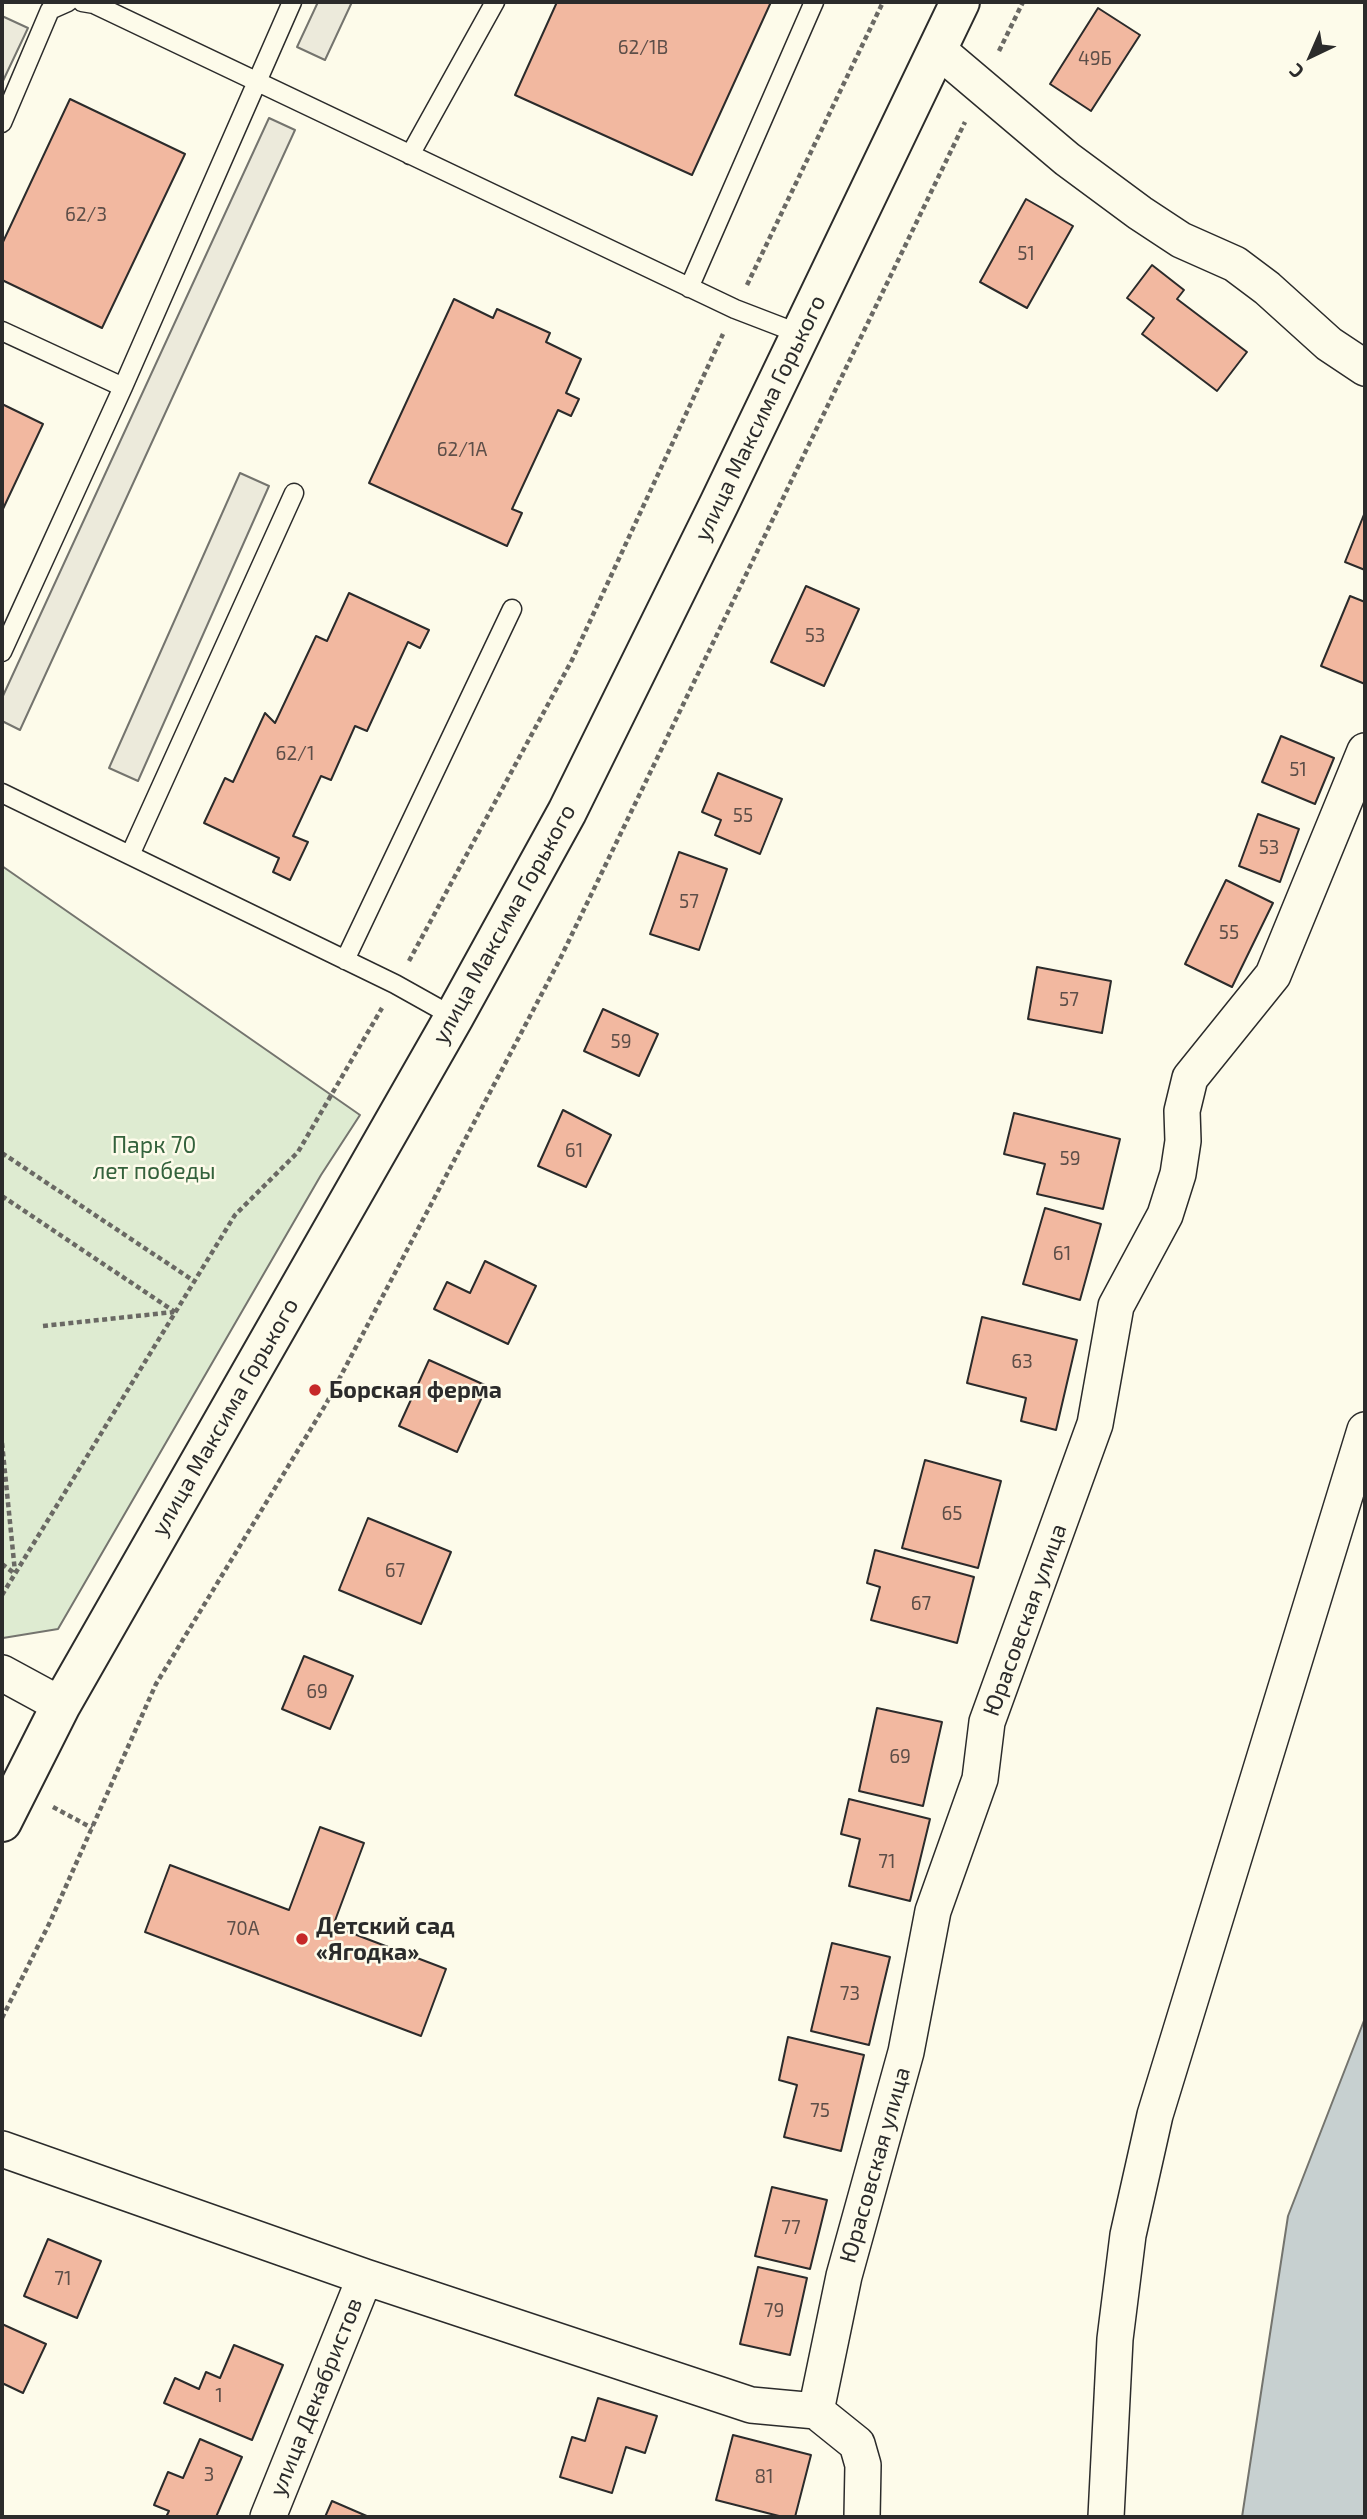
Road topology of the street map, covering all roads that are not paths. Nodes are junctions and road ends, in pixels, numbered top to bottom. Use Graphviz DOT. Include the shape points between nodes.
graph roads {
  1 [pos="68,2"];
  2 [pos="82,2"];
  3 [pos="292,2"];
  4 [pos="495,2"];
  5 [pos="814,2"];
  6 [pos="960,2"];
  7 [pos="937,49"];
  8 [pos="258,83"];
  9 [pos="2,123"];
  10 [pos="410,155"];
  11 [pos="689,288"];
  12 [pos="2,331"];
  13 [pos="800,334"];
  14 [pos="1365,368"];
  15 [pos="123,387"];
  16 [pos="294,493"];
  17 [pos="512,609"];
  18 [pos="2,652"];
  19 [pos="1365,751"];
  20 [pos="2,793"];
  21 [pos="130,855"];
  22 [pos="345,960"];
  23 [pos="454,1017"];
  24 [pos="1365,1430"];
  25 [pos="2,1673"];
  26 [pos="61,1705"];
  27 [pos="2,1822"];
  28 [pos="2,2149"];
  29 [pos="365,2277"];
  30 [pos="816,2411"];
  31 [pos="268,2517"];
  32 [pos="862,2517"];
  33 [pos="1106,2517"];
  1 -- 9 [label="lane" via="50,10"];
  2 -- 8 [label="lane"];
  3 -- 8 [label="lane"];
  4 -- 10 [label="lane"];
  5 -- 11 [label="lane"];
  6 -- 7 [label="street, улица Максима Горького"];
  7 -- 13 [label="street, улица Максима Горького"];
  7 -- 14 [label="street" via="1067,159 1181,240 1235,264 1329,344"];
  8 -- 10 [label="lane"];
  8 -- 15 [label="lane"];
  10 -- 11 [label="lane"];
  11 -- 13 [label="lane"];
  12 -- 15 [label="lane"];
  13 -- 23 [label="street, улица Максима Горького" via="567,812"];
  15 -- 18 [label="lane"];
  16 -- 21 [label="lane"];
  17 -- 22 [label="lane"];
  19 -- 30 [label="street, Юрасовская улица" via="1273,975 1190,1079 1175,1184 1165,1215 1116,1306 1095,1424 987,1722 980,1779 933,1911 906,2052 844,2276"];
  20 -- 21 [label="lane"];
  21 -- 22 [label="lane"];
  22 -- 23 [label="lane"];
  23 -- 26 [label="street, улица Максима Горького"];
  24 -- 33 [label="street" via="1155,2115 1128,2235 1118,2313"];
  25 -- 26 [label="street"];
  26 -- 27 [label="street, улица Максима Горького"];
  28 -- 29 [label="street"];
  29 -- 30 [label="street" via="751,2405"];
  29 -- 31 [label="street, улица Декабристов"];
  30 -- 32 [label="street" via="857,2444 863,2465"];
}
